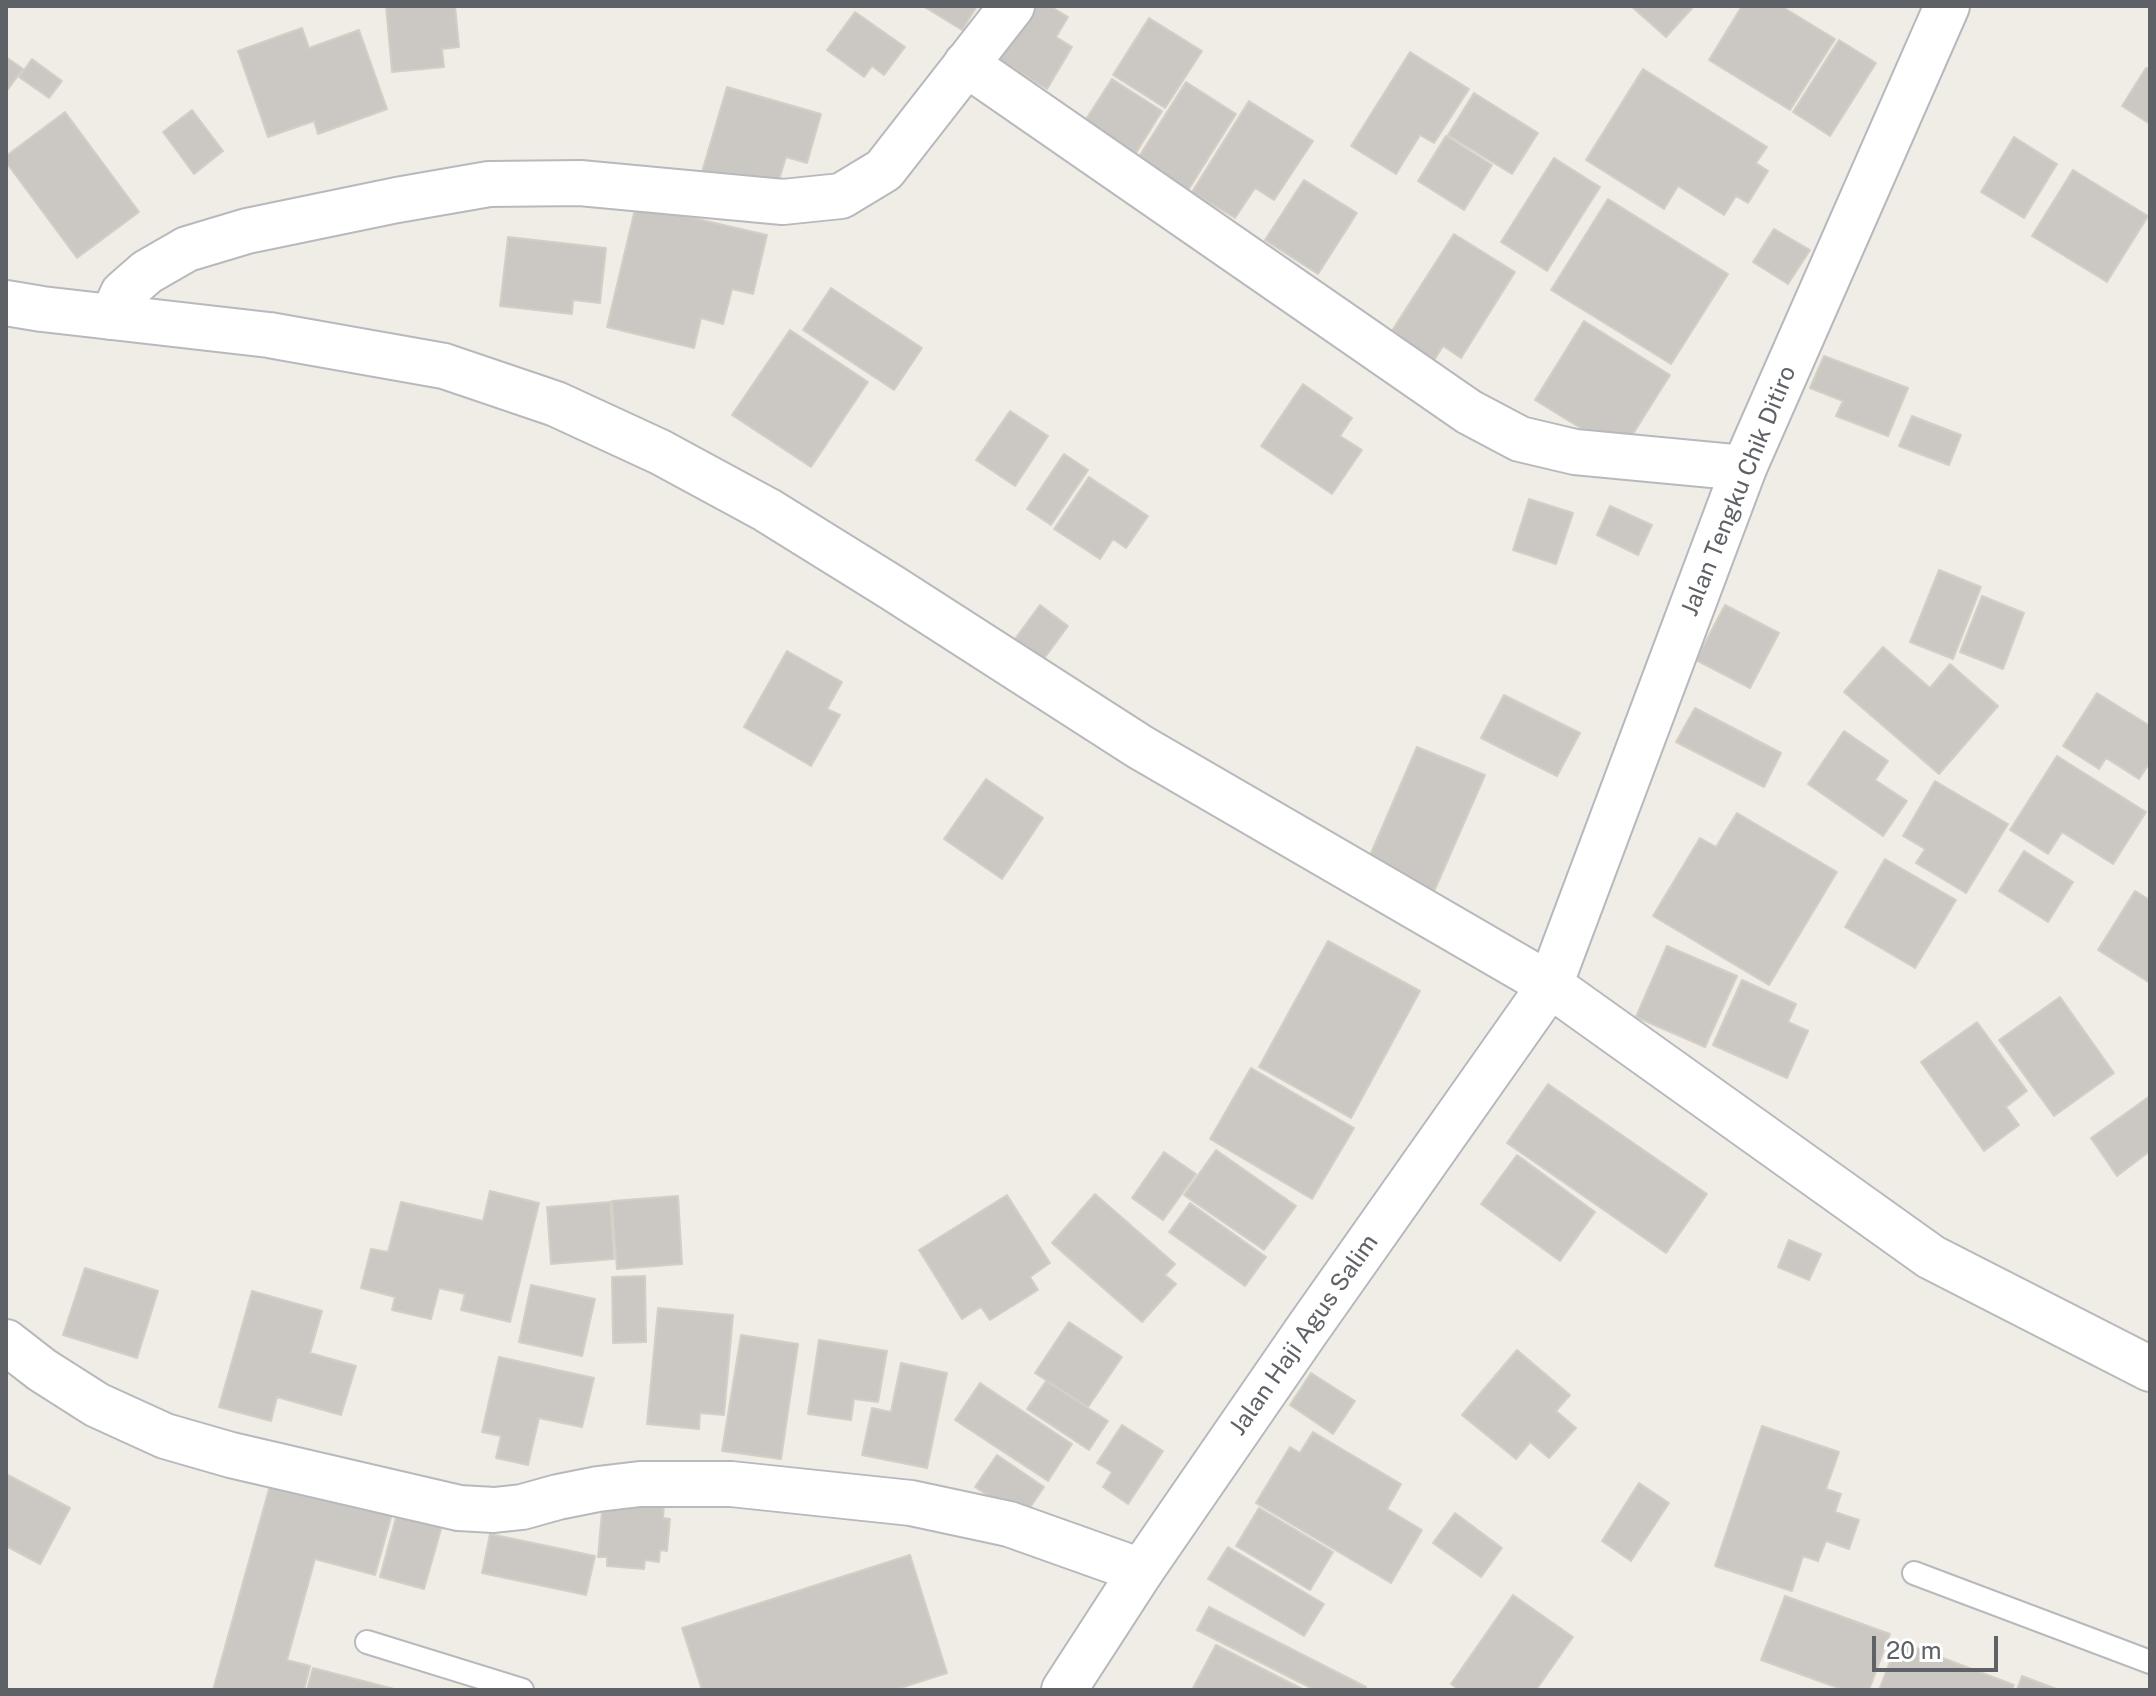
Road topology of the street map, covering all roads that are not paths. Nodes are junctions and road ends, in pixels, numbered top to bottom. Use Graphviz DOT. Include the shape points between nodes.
graph roads {
  1 [pos="1012,6"];
  2 [pos="1947,6"];
  3 [pos="966,64"];
  4 [pos="6,303"];
  5 [pos="112,317"];
  6 [pos="1744,468"];
  7 [pos="1550,985"];
  8 [pos="6,1342"];
  9 [pos="2150,1369"];
  10 [pos="1141,1571"];
  11 [pos="1914,1573"];
  12 [pos="367,1642"];
  13 [pos="2150,1662"];
  14 [pos="522,1690"];
  15 [pos="1064,1690"];
  1 -- 3 [label="street"];
  2 -- 6 [label="street, Jalan Tengku Chik Ditiro"];
  3 -- 5 [label="street" via="884,170 841,196 783,202 580,183 489,184 247,231 187,249 123,293"];
  3 -- 6 [label="street" via="1469,412 1520,439 1575,452"];
  4 -- 5 [label="street"];
  5 -- 7 [label="street" via="269,335 444,366 556,404 660,452 767,510 1140,747"];
  6 -- 7 [label="street, Jalan Tengku Chik Ditiro"];
  7 -- 9 [label="street" via="1931,1257"];
  7 -- 10 [label="street, Jalan Haji Agus Salim"];
  8 -- 10 [label="street" via="97,1405 165,1436 459,1508 522,1507 640,1484 731,1484 911,1503 1009,1524"];
  10 -- 15 [label="street, Jalan Haji Agus Salim"];
  11 -- 13 [label="lane"];
  12 -- 14 [label="lane"];
}
